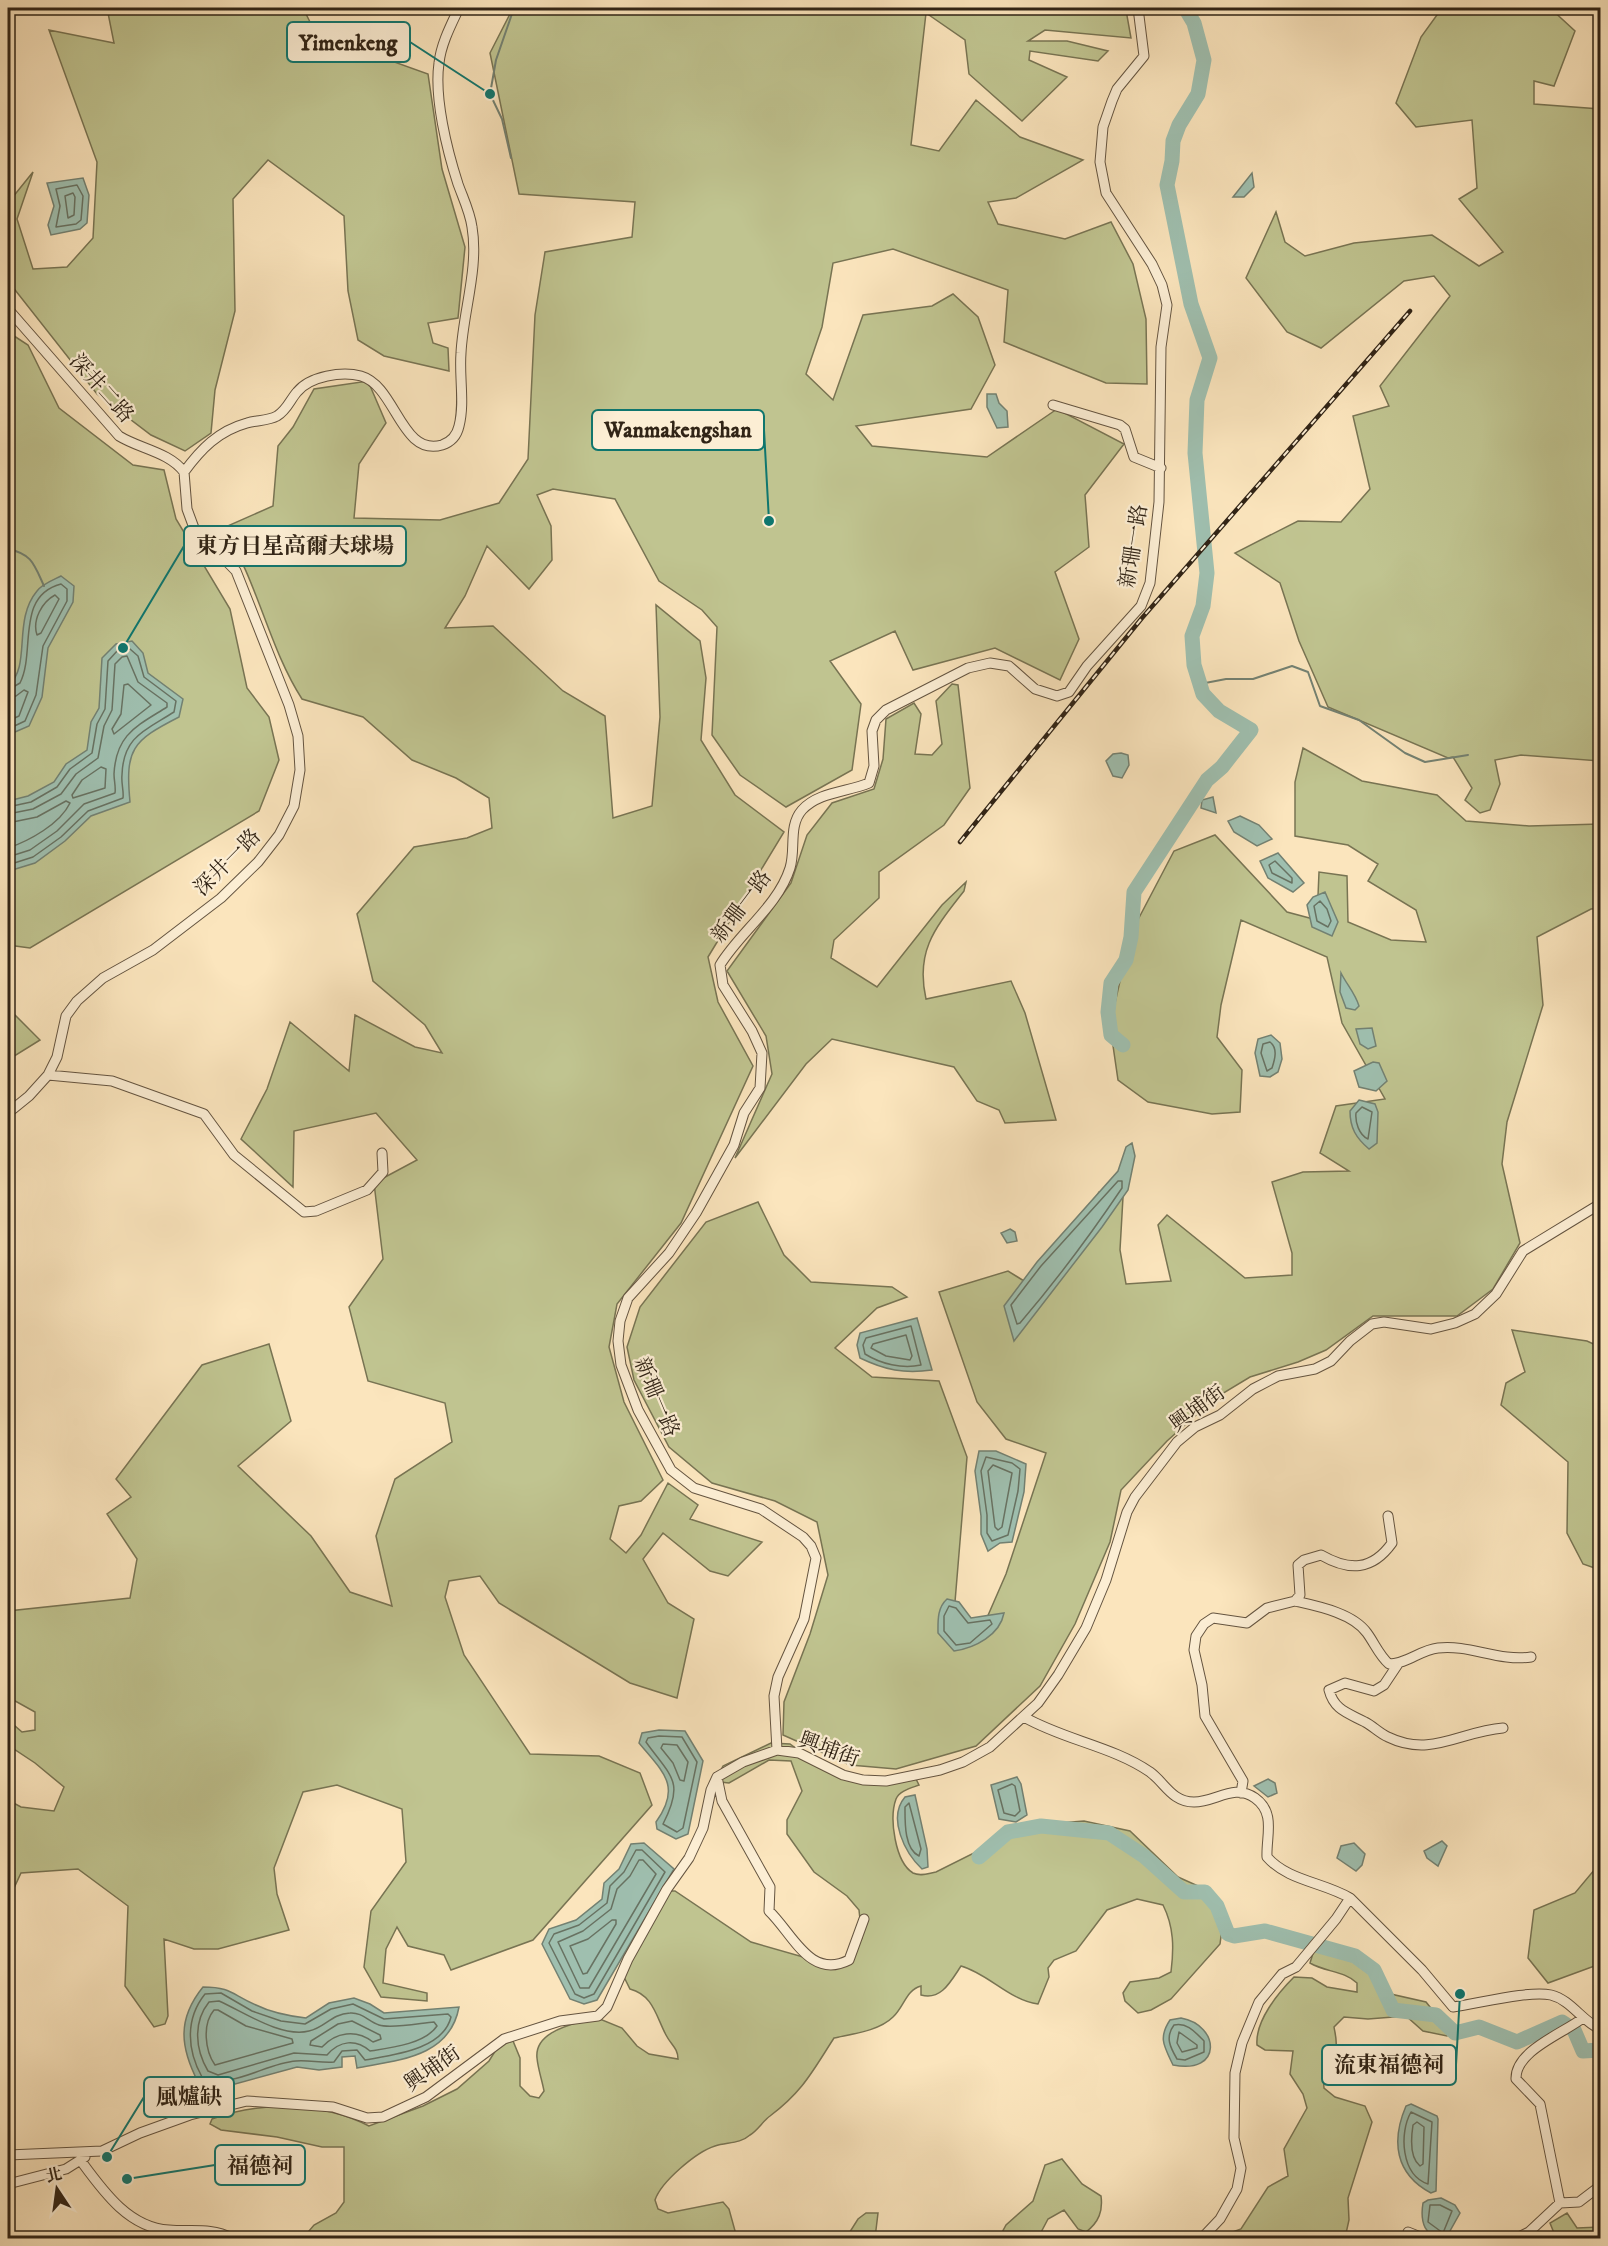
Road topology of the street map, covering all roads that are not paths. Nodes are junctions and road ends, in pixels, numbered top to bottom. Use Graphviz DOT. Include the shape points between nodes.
graph roads {
  1 [pos="459,8"];
  2 [pos="1138,8"];
  3 [pos="8,309"];
  4 [pos="1053,405"];
  5 [pos="1161,468"];
  6 [pos="184,472"];
  7 [pos="48,1075"];
  8 [pos="8,1113"];
  9 [pos="382,1154"];
  10 [pos="1600,1204"];
  11 [pos="1388,1516"];
  12 [pos="1295,1601"];
  13 [pos="1532,1658"];
  14 [pos="1398,1664"];
  15 [pos="1024,1717"];
  16 [pos="1503,1728"];
  17 [pos="777,1750"];
  18 [pos="717,1777"];
  19 [pos="1241,1793"];
  20 [pos="1350,1898"];
  21 [pos="864,1919"];
  22 [pos="1583,2018"];
  23 [pos="1600,2029"];
  24 [pos="89,2152"];
  25 [pos="53,2153"];
  26 [pos="8,2155"];
  27 [pos="81,2161"];
  28 [pos="57,2172"];
  29 [pos="8,2184"];
  30 [pos="1600,2186"];
  31 [pos="1560,2203"];
  32 [pos="1408,2232"];
  33 [pos="232,2238"];
  34 [pos="1202,2238"];
  35 [pos="1423,2238"];
  36 [pos="1517,2238"];
  1 -- 6 [label="street" via="439,60 437,82 458,183 473,228 461,353 461,410 455,436 449,443 436,446 420,444 383,392 371,382 355,376 331,376 302,386 275,418 232,427 215,437"];
  2 -- 5 [label="street, 新珊一路" via="1144,56 1112,101 1103,127 1100,162 1106,193 1152,264 1167,305 1161,347"];
  3 -- 6 [label="street, 深井二路" via="119,436 177,464"];
  4 -- 5 [label="street" via="1120,425 1134,457"];
  5 -- 17 [label="street, 新珊一路" via="1150,583 1141,606 1068,692 1057,696 1035,689 1009,666 990,663 968,668 886,710 872,731 874,766 869,783 832,793 802,809 793,830 790,868 775,896 720,964 723,985 762,1053 760,1088 744,1113 734,1145 691,1220 669,1253 628,1298 618,1341 621,1365 638,1410 671,1470 694,1488 761,1509 803,1538 816,1558 804,1619 777,1677"];
  6 -- 7 [label="street, 深井一路" via="187,509 194,528 236,571 289,705 298,736 300,770 294,806 279,836 221,898 153,950 103,978 77,1001 66,1016 57,1058"];
  7 -- 8 [label="street, 深井一路"];
  7 -- 9 [label="street" via="112,1081 204,1114 234,1155 304,1212 316,1211 367,1190 383,1172"];
  10 -- 15 [label="street, 興埔街" via="1523,1251 1496,1294 1475,1314 1431,1329 1384,1322 1371,1324 1331,1361 1315,1369 1278,1376 1253,1389 1178,1442 1135,1497 1086,1628 1058,1676"];
  11 -- 12 [label="street" via="1392,1543 1386,1552 1371,1563 1353,1566 1338,1565 1321,1555 1304,1560 1298,1565 1300,1595"];
  12 -- 14 [label="street" via="1335,1612 1358,1624 1379,1655 1389,1664"];
  12 -- 19 [label="street" via="1267,1608 1247,1623 1213,1618 1196,1636 1194,1650 1205,1716 1243,1781"];
  13 -- 14 [label="street" via="1494,1657 1438,1647"];
  14 -- 16 [label="street" via="1384,1685 1374,1691 1345,1683 1329,1690 1331,1698 1340,1710 1387,1737 1414,1746 1449,1743 1481,1730"];
  15 -- 17 [label="street, 興埔街" via="990,1748 963,1762 886,1781 843,1775 799,1753"];
  15 -- 19 [label="street" via="1043,1728 1104,1748 1142,1768 1175,1797 1194,1802"];
  17 -- 18 [label="street, 興埔街" via="743,1762"];
  18 -- 21 [label="street" via="722,1801 770,1887 769,1911 807,1956 828,1967 849,1959"];
  18 -- 24 [label="street, 興埔街" via="703,1828 689,1858 667,1889 628,1959 607,2007 598,2016 560,2021 504,2039 426,2097 383,2116 367,2118 333,2107 247,2101 190,2115 102,2151"];
  19 -- 20 [label="street" via="1256,1799 1266,1809 1270,1825 1267,1857 1274,1865 1282,1872"];
  20 -- 22 [label="street" via="1453,2007 1550,1995"];
  20 -- 34 [label="street" via="1296,1967 1282,1974 1259,2002 1235,2073 1234,2138 1241,2168 1237,2189 1220,2219"];
  22 -- 23 [label="street"];
  22 -- 31 [label="street" via="1524,2056 1516,2068 1516,2079 1540,2104"];
  24 -- 25 [label="street, 興埔街"];
  24 -- 27 [label="street"];
  25 -- 26 [label="street, 興埔街"];
  25 -- 28 [label="street" via="62,2162"];
  27 -- 28 [label="street"];
  27 -- 33 [label="street" via="99,2186 138,2222 151,2228 199,2229"];
  28 -- 29 [label="street"];
  30 -- 31 [label="street" via="1579,2202"];
  31 -- 36 [label="street"];
  32 -- 35 [label="street"];
}
